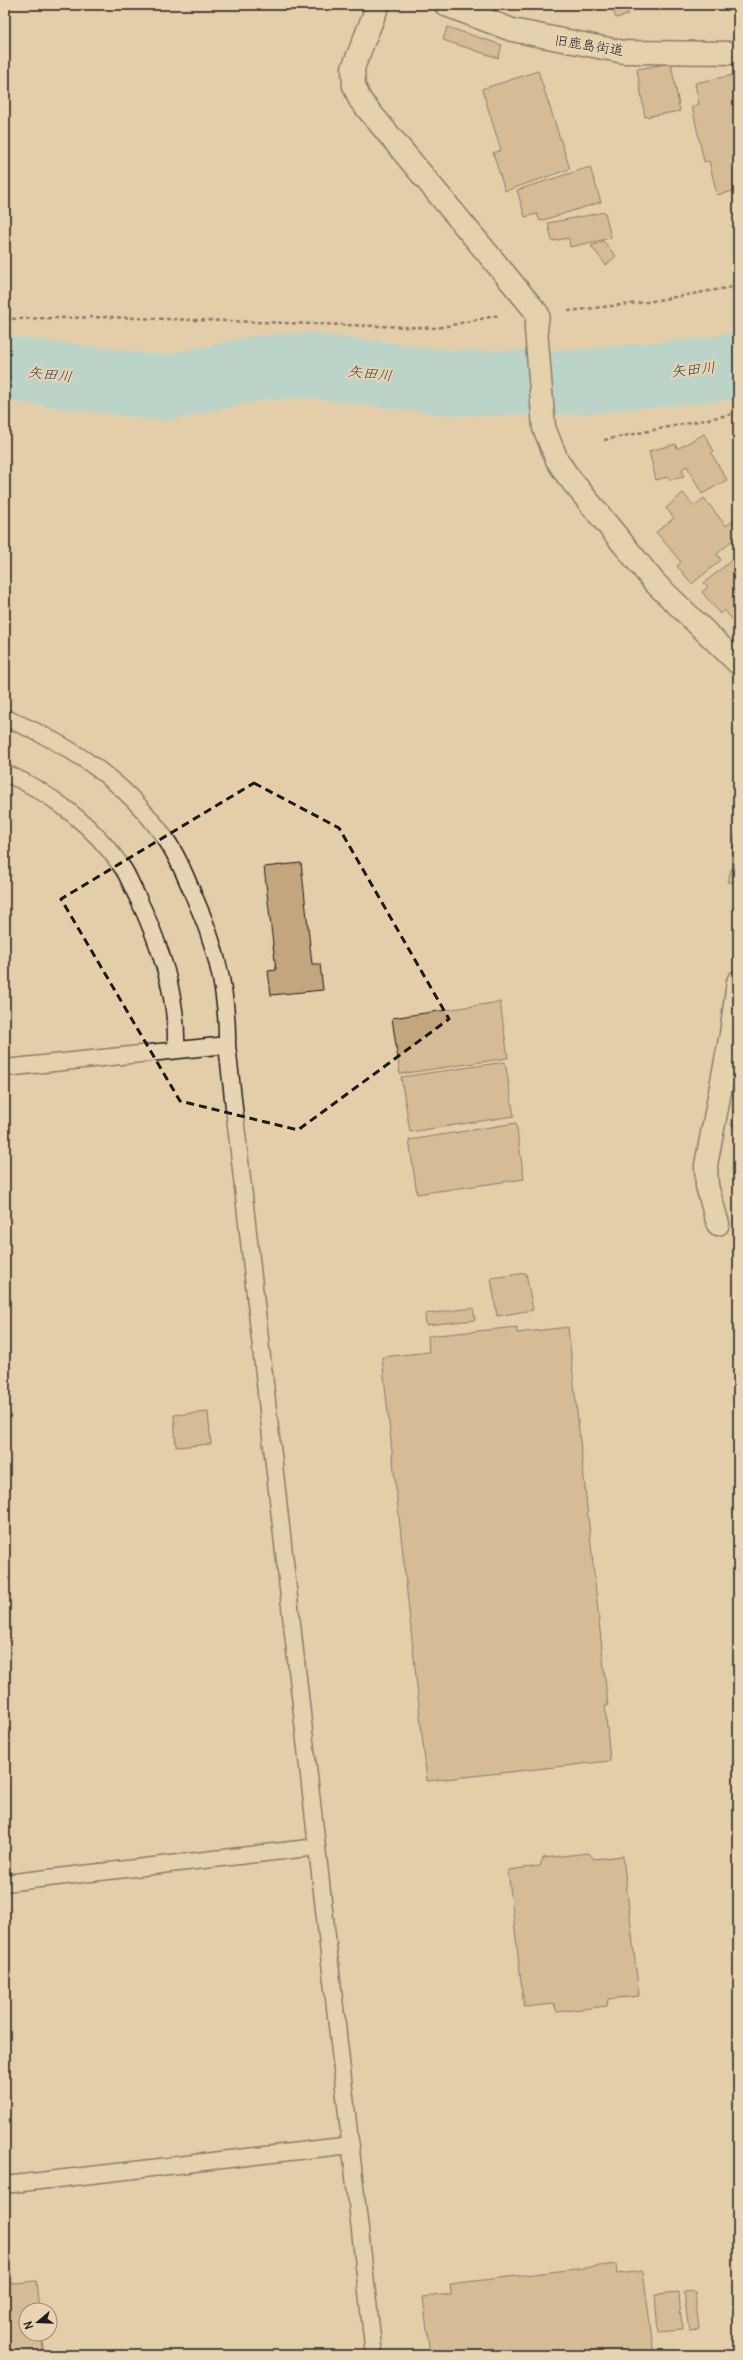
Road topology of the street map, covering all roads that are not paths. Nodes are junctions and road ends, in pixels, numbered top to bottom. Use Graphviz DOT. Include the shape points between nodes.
graph roads {
  1 [pos="378,5"];
  2 [pos="446,5"];
  3 [pos="738,53"];
  4 [pos="738,663"];
  5 [pos="5,718"];
  6 [pos="5,773"];
  7 [pos="738,982"];
  8 [pos="227,1045"];
  9 [pos="176,1050"];
  10 [pos="5,1068"];
  11 [pos="718,1224"];
  12 [pos="317,1847"];
  13 [pos="5,1883"];
  14 [pos="351,2145"];
  15 [pos="5,2185"];
  16 [pos="374,2355"];
  1 -- 4 [label="street" via="353,68 354,86 360,100 538,314 536,329 544,428 557,460 567,475 655,583"];
  2 -- 3 [label="street, 旧鹿島街道" via="512,30 624,52"];
  5 -- 8 [label="lane" via="36,730 79,754 138,804 166,839 210,934 228,1012"];
  6 -- 9 [label="lane" via="50,798 76,818 101,840 123,867 161,950 177,1023"];
  7 -- 11 [label="street" via="731,1034 706,1166 707,1186"];
  8 -- 9 [label="lane"];
  8 -- 12 [label="lane"];
  9 -- 10 [label="lane"];
  12 -- 13 [label="lane"];
  12 -- 14 [label="lane"];
  14 -- 15 [label="lane"];
  14 -- 16 [label="lane"];
}
